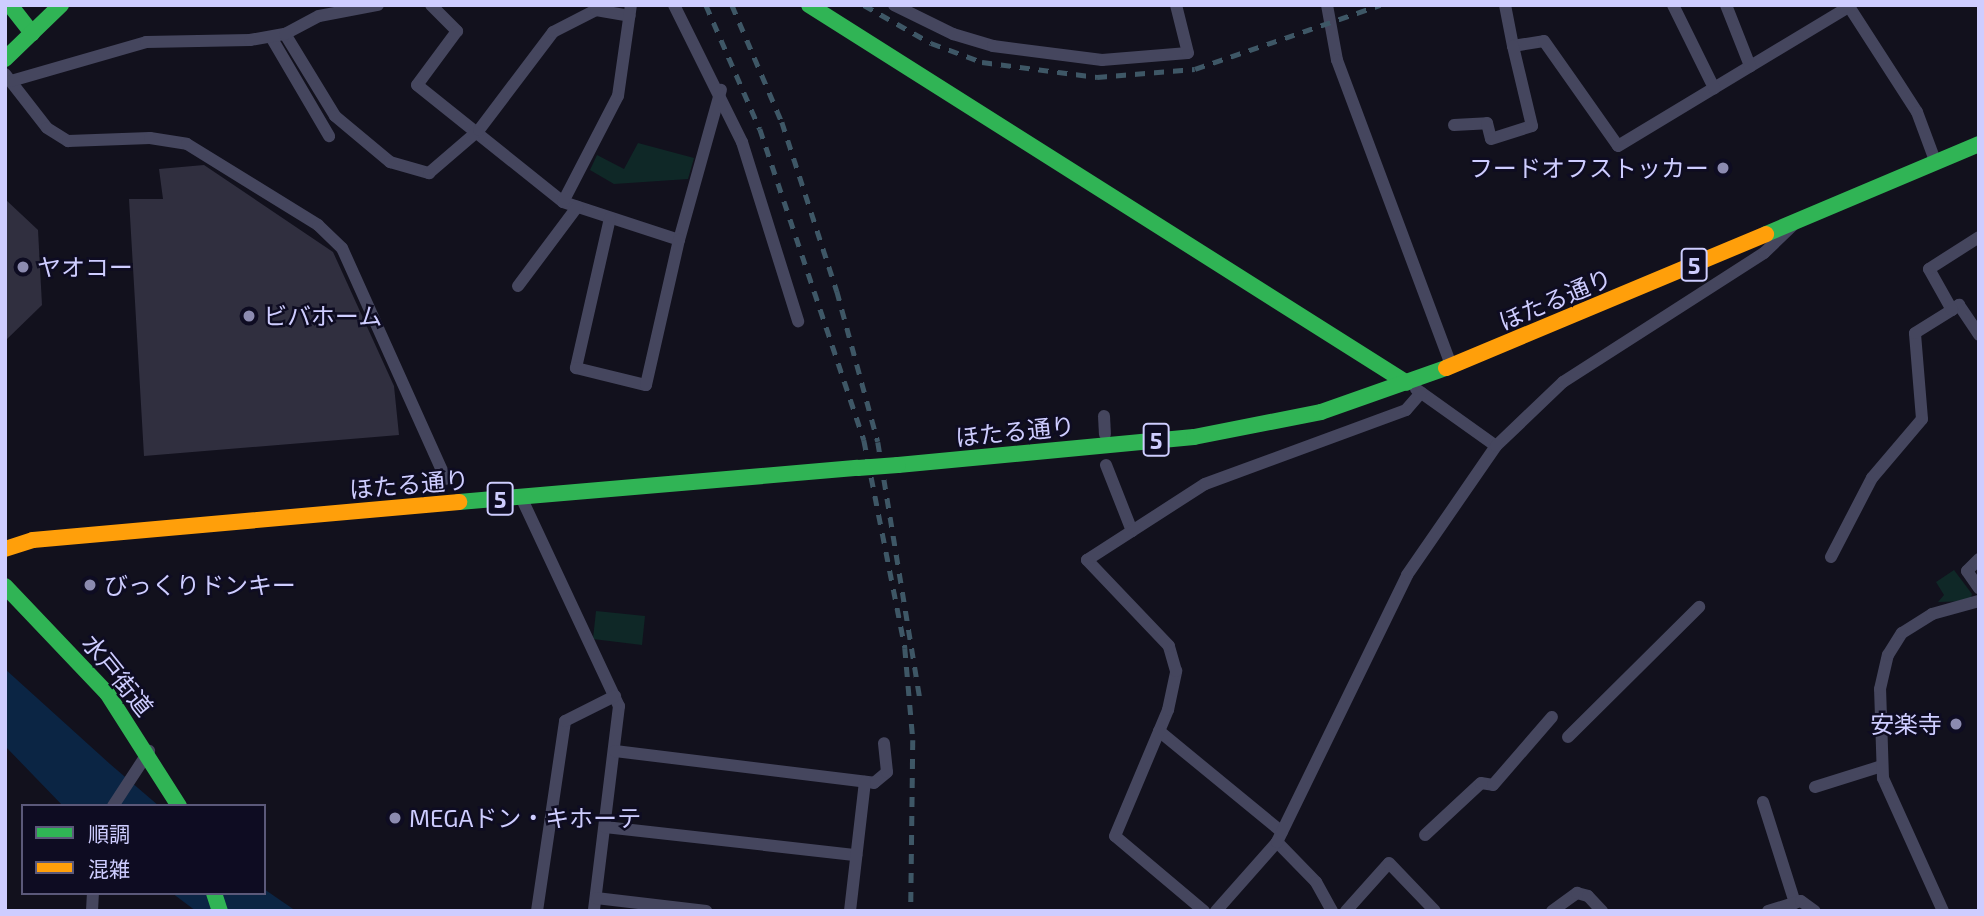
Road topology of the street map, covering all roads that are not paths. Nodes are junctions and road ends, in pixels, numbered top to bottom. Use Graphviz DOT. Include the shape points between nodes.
graph roads {
  1 [pos="10,5"];
  2 [pos="61,5"];
  3 [pos="378,5"];
  4 [pos="431,5"];
  5 [pos="674,5"];
  6 [pos="809,5"];
  7 [pos="894,5"];
  8 [pos="1176,5"];
  9 [pos="1327,5"];
  10 [pos="1504,5"];
  11 [pos="1672,5"];
  12 [pos="1726,5"];
  13 [pos="1848,6"];
  14 [pos="630,11"];
  15 [pos="33,33"];
  16 [pos="285,34"];
  17 [pos="271,37"];
  18 [pos="1513,46"];
  19 [pos="5,59"];
  20 [pos="1750,66"];
  21 [pos="8,78"];
  22 [pos="1714,88"];
  23 [pos="720,90"];
  24 [pos="1454,125"];
  25 [pos="479,130"];
  26 [pos="329,135"];
  27 [pos="1979,144"];
  28 [pos="1936,163"];
  29 [pos="563,202"];
  30 [pos="578,207"];
  31 [pos="610,218"];
  32 [pos="1796,221"];
  33 [pos="1979,237"];
  34 [pos="679,240"];
  35 [pos="518,286"];
  36 [pos="1952,310"];
  37 [pos="798,321"];
  38 [pos="1979,335"];
  39 [pos="1451,366"];
  40 [pos="1407,383"];
  41 [pos="1421,393"];
  42 [pos="1104,416"];
  43 [pos="1105,434"];
  44 [pos="1496,446"];
  45 [pos="1106,465"];
  46 [pos="446,479"];
  47 [pos="521,497"];
  48 [pos="1132,531"];
  49 [pos="5,549"];
  50 [pos="1832,557"];
  51 [pos="1979,559"];
  52 [pos="5,586"];
  53 [pos="1979,588"];
  54 [pos="1979,601"];
  55 [pos="1699,607"];
  56 [pos="615,696"];
  57 [pos="1552,717"];
  58 [pos="1159,731"];
  59 [pos="1568,737"];
  60 [pos="884,743"];
  61 [pos="149,751"];
  62 [pos="615,751"];
  63 [pos="1882,766"];
  64 [pos="865,782"];
  65 [pos="1815,787"];
  66 [pos="1763,802"];
  67 [pos="177,803"];
  68 [pos="114,804"];
  69 [pos="605,827"];
  70 [pos="1425,835"];
  71 [pos="1279,837"];
  72 [pos="856,855"];
  73 [pos="1795,903"];
  74 [pos="595,904"];
  75 [pos="537,911"];
  76 [pos="706,911"];
  77 [pos="850,911"];
  78 [pos="1204,911"];
  79 [pos="1216,911"];
  80 [pos="1332,911"];
  81 [pos="1346,911"];
  82 [pos="1435,911"];
  83 [pos="1552,911"];
  84 [pos="1602,911"];
  85 [pos="1768,911"];
  86 [pos="1815,911"];
  87 [pos="1943,911"];
  1 -- 15 [label="main road"];
  2 -- 15 [label="main road"];
  3 -- 16 [label="street" via="319,16"];
  4 -- 25 [label="street" via="457,31 417,85"];
  5 -- 23 [label="street"];
  6 -- 40 [label="main road"];
  7 -- 8 [label="street" via="953,34 993,46 1102,60 1188,54"];
  9 -- 39 [label="street" via="1337,60"];
  10 -- 18 [label="street"];
  11 -- 22 [label="street"];
  12 -- 20 [label="street"];
  13 -- 20 [label="street"];
  13 -- 28 [label="street" via="1917,111"];
  14 -- 25 [label="street" via="596,10 553,32"];
  14 -- 29 [label="street" via="618,96"];
  15 -- 19 [label="main road"];
  16 -- 17 [label="street"];
  16 -- 25 [label="street" via="335,116 390,162 429,173"];
  17 -- 21 [label="street" via="146,43"];
  17 -- 26 [label="street"];
  18 -- 22 [label="street" via="1544,41 1618,146"];
  18 -- 24 [label="street" via="1532,126 1491,139 1487,123"];
  20 -- 22 [label="street"];
  21 -- 46 [label="street" via="47,128 68,141 150,138 187,144 318,225 342,248"];
  23 -- 34 [label="street"];
  23 -- 37 [label="street" via="743,142"];
  25 -- 29 [label="street"];
  27 -- 28 [label="main road, ほたる通り / 5"];
  28 -- 32 [label="main road, ほたる通り / 5"];
  29 -- 30 [label="street"];
  30 -- 31 [label="street"];
  30 -- 35 [label="street"];
  31 -- 34 [label="street"];
  31 -- 34 [label="street" via="576,368 646,385"];
  32 -- 39 [label="main road, ほたる通り / 5"];
  32 -- 44 [label="street" via="1764,253 1563,382"];
  33 -- 36 [label="street" via="1930,269"];
  36 -- 38 [label="street" via="1959,305"];
  36 -- 50 [label="street" via="1915,333 1922,419 1872,478"];
  39 -- 40 [label="main road, ほたる通り / 5"];
  40 -- 41 [label="street"];
  40 -- 47 [label="main road, ほたる通り / 5, bridge" via="1321,412 1194,437"];
  41 -- 44 [label="street"];
  41 -- 48 [label="street" via="1406,410 1205,484"];
  42 -- 43 [label="street"];
  44 -- 71 [label="street" via="1407,575"];
  45 -- 48 [label="street"];
  47 -- 49 [label="main road, ほたる通り / 5" via="33,540"];
  47 -- 56 [label="street"];
  48 -- 58 [label="street" via="1087,559 1169,646 1176,671"];
  51 -- 53 [label="street" via="1967,571"];
  52 -- 61 [label="main road, 水戸街道" via="87,669"];
  54 -- 63 [label="street" via="1931,614 1893,644 1881,690"];
  55 -- 59 [label="street"];
  56 -- 62 [label="street" via="620,717"];
  56 -- 75 [label="street" via="565,721"];
  57 -- 70 [label="street" via="1493,785 1481,783"];
  58 -- 71 [label="street"];
  58 -- 78 [label="street" via="1115,836"];
  60 -- 64 [label="street" via="887,772 874,783"];
  61 -- 67 [label="main road, 水戸街道"];
  61 -- 68 [label="street"];
  62 -- 64 [label="street"];
  62 -- 69 [label="street"];
  63 -- 65 [label="street"];
  63 -- 87 [label="street"];
  64 -- 72 [label="street"];
  66 -- 73 [label="street"];
  69 -- 72 [label="street"];
  69 -- 74 [label="street"];
  71 -- 79 [label="street"];
  71 -- 80 [label="street"];
  72 -- 77 [label="street"];
  73 -- 85 [label="street"];
  73 -- 86 [label="street"];
  74 -- 76 [label="street"];
  81 -- 82 [label="street" via="1389,863"];
  83 -- 84 [label="street" via="1577,893 1588,896"];
}
